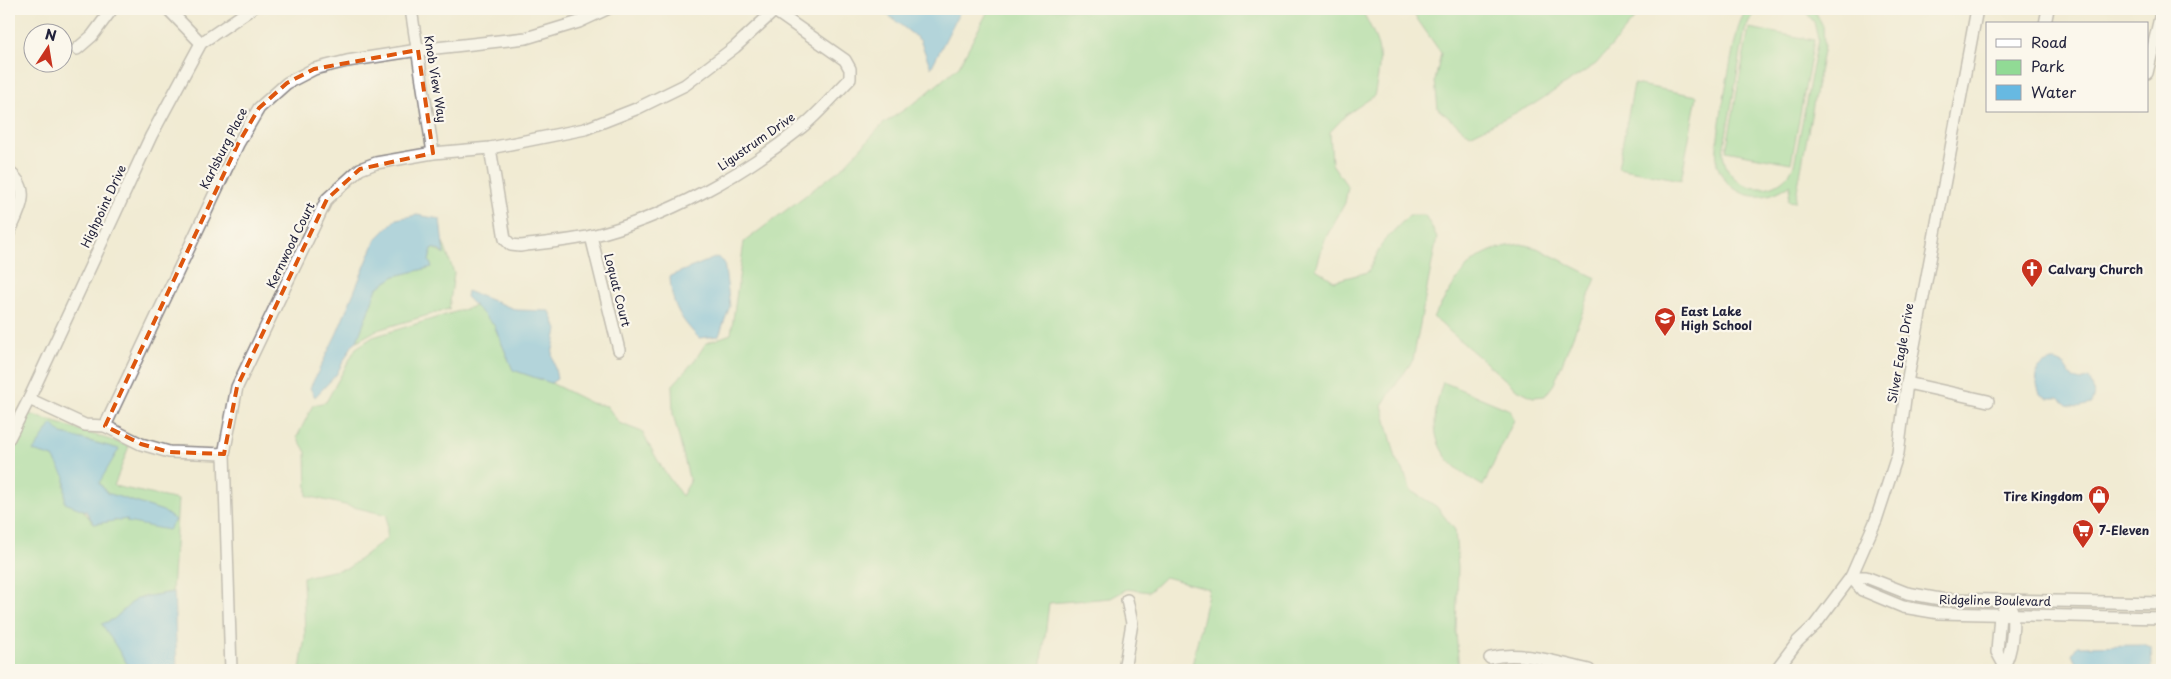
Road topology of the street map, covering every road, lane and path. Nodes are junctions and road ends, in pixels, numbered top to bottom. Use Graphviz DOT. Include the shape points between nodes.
graph roads {
  1 [pos="112,9"];
  2 [pos="168,9"];
  3 [pos="251,9"];
  4 [pos="411,9"];
  5 [pos="607,9"];
  6 [pos="1977,9"];
  7 [pos="2048,9"];
  8 [pos="2162,9"];
  9 [pos="773,10"];
  10 [pos="2045,22"];
  11 [pos="201,42"];
  12 [pos="77,48"];
  13 [pos="418,50"];
  14 [pos="2148,69"];
  15 [pos="490,148"];
  16 [pos="433,153"];
  17 [pos="9,172"];
  18 [pos="9,233"];
  19 [pos="591,236"];
  20 [pos="619,350"];
  21 [pos="1907,383"];
  22 [pos="29,399"];
  23 [pos="1988,401"];
  24 [pos="105,426"];
  25 [pos="9,438"];
  26 [pos="224,454"];
  27 [pos="1851,577"];
  28 [pos="1127,600"];
  29 [pos="2009,600"];
  30 [pos="2162,603"];
  31 [pos="2013,614"];
  32 [pos="2000,615"];
  33 [pos="2162,618"];
  34 [pos="1490,658"];
  35 [pos="2004,668"];
  36 [pos="231,670"];
  37 [pos="1124,670"];
  38 [pos="1588,670"];
  39 [pos="1776,670"];
  1 -- 12 [label="street" via="92,36"];
  2 -- 11 [label="street"];
  3 -- 11 [label="street, Highpoint Drive"];
  4 -- 13 [label="street, Knob View Way"];
  5 -- 13 [label="street, Karlsburg Place" via="579,22 526,38"];
  6 -- 21 [label="street, Silver Eagle Drive"];
  7 -- 10 [label="street"];
  8 -- 14 [label="street"];
  9 -- 15 [label="street, Kernwood Court" via="735,46 685,85 636,110 585,129"];
  9 -- 19 [label="street, Ligustrum Drive" via="845,60 850,69 850,79 802,126 734,176 646,217"];
  11 -- 22 [label="street, Highpoint Drive" via="151,136"];
  13 -- 16 [label="street, Knob View Way"];
  13 -- 24 [label="street, Karlsburg Place" via="314,69 286,83 259,108 238,144"];
  15 -- 16 [label="street, Kernwood Court"];
  15 -- 19 [label="street, Ligustrum Drive" via="505,239 520,246"];
  16 -- 26 [label="street, Kernwood Court" via="360,169 327,199 237,387"];
  17 -- 18 [label="street" via="21,183 22,192 20,210"];
  19 -- 20 [label="street, Loquat Court"];
  21 -- 23 [label="street"];
  21 -- 27 [label="street, Silver Eagle Drive" via="1898,454 1876,520"];
  22 -- 24 [label="street" via="85,425"];
  22 -- 25 [label="street, Highpoint Drive"];
  24 -- 26 [label="street" via="141,444 170,452"];
  26 -- 36 [label="street, Kernwood Court"];
  27 -- 29 [label="street, Ridgeline Boulevard" via="1866,577 1907,592 1940,598"];
  27 -- 32 [label="street, Ridgeline Boulevard" via="1862,590 1903,607 1939,613"];
  27 -- 39 [label="street, Silver Eagle Drive"];
  28 -- 37 [label="street" via="1132,623"];
  29 -- 30 [label="street, Ridgeline Boulevard"];
  29 -- 31 [label="street"];
  29 -- 32 [label="street"];
  31 -- 32 [label="street, Ridgeline Boulevard"];
  31 -- 33 [label="street, Ridgeline Boulevard"];
  31 -- 35 [label="street" via="2010,657"];
  32 -- 35 [label="street" via="1997,652"];
  34 -- 38 [label="street" via="1503,655 1533,657"];
}
